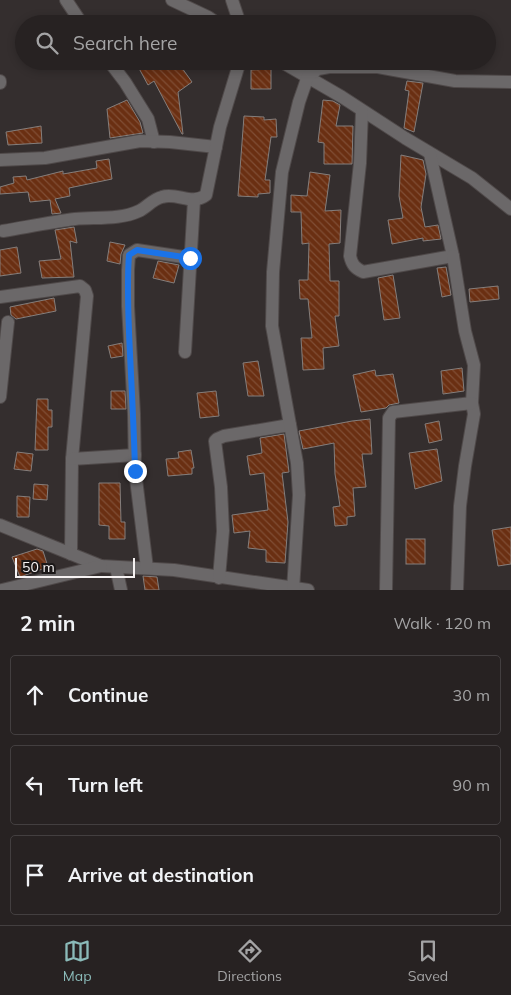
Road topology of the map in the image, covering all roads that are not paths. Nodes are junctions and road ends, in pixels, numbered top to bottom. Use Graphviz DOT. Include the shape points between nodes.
graph roads {
  1 [pos="66,0"];
  2 [pos="172,0"];
  3 [pos="232,0"];
  4 [pos="76,15"];
  5 [pos="201,15"];
  6 [pos="237,15"];
  7 [pos="116,70"];
  8 [pos="237,70"];
  9 [pos="297,70"];
  10 [pos="317,70"];
  11 [pos="394,70"];
  12 [pos="308,76"];
  13 [pos="511,82"];
  14 [pos="362,112"];
  15 [pos="154,142"];
  16 [pos="216,147"];
  17 [pos="430,154"];
  18 [pos="0,160"];
  19 [pos="194,200"];
  20 [pos="511,209"];
  21 [pos="3,232"];
  22 [pos="453,256"];
  23 [pos="190,258"];
  24 [pos="0,297"];
  25 [pos="8,322"];
  26 [pos="184,352"];
  27 [pos="0,397"];
  28 [pos="472,403"];
  29 [pos="290,425"];
  30 [pos="135,455"];
  31 [pos="72,459"];
  32 [pos="0,525"];
  33 [pos="72,554"];
  34 [pos="101,566"];
  35 [pos="116,568"];
  36 [pos="147,568"];
  37 [pos="219,578"];
  38 [pos="294,589"];
  39 [pos="2,590"];
  40 [pos="121,590"];
  41 [pos="308,590"];
  42 [pos="386,590"];
  43 [pos="456,590"];
  1 -- 4 [label="street"];
  2 -- 5 [label="street"];
  3 -- 6 [label="street"];
  7 -- 15 [label="street" via="148,119"];
  8 -- 16 [label="street"];
  9 -- 12 [label="street"];
  10 -- 12 [label="street"];
  11 -- 13 [label="street" via="455,81"];
  12 -- 14 [label="street"];
  12 -- 29 [label="street" via="282,172 273,272 272,326"];
  14 -- 17 [label="street"];
  14 -- 22 [label="street" via="350,256 352,264 363,272"];
  15 -- 16 [label="street"];
  15 -- 18 [label="street" via="45,158"];
  16 -- 19 [label="street" via="206,195"];
  17 -- 20 [label="street" via="472,178"];
  17 -- 22 [label="street"];
  19 -- 21 [label="street" via="162,197 139,211"];
  19 -- 23 [label="street"];
  22 -- 28 [label="street" via="474,365"];
  23 -- 26 [label="street"];
  23 -- 30 [label="street" via="137,250 129,255"];
  24 -- 31 [label="street" via="80,286 85,290"];
  25 -- 27 [label="street"];
  28 -- 42 [label="street" via="393,412 390,418"];
  28 -- 43 [label="street" via="474,414 460,506"];
  29 -- 37 [label="street" via="224,436 215,441 221,487"];
  29 -- 38 [label="street" via="300,495"];
  30 -- 31 [label="street"];
  30 -- 36 [label="street"];
  31 -- 33 [label="street"];
  32 -- 33 [label="street"];
  33 -- 34 [label="street"];
  34 -- 35 [label="street"];
  34 -- 39 [label="street"];
  35 -- 36 [label="street"];
  35 -- 40 [label="street"];
  36 -- 37 [label="street"];
  37 -- 38 [label="street" via="258,581"];
  38 -- 41 [label="street"];
}
